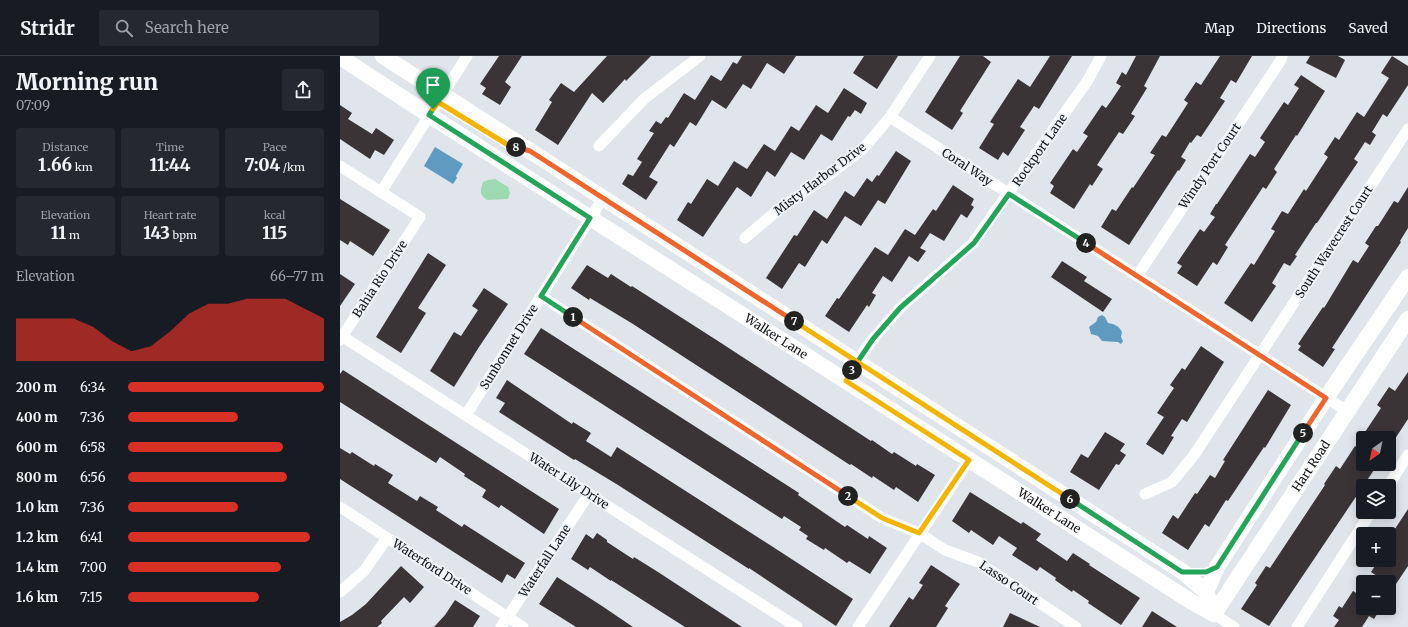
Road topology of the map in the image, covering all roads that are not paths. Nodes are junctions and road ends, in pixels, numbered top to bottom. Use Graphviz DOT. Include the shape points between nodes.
graph roads {
  1 [pos="384,56"];
  2 [pos="467,56"];
  3 [pos="700,56"];
  4 [pos="930,56"];
  5 [pos="1101,56"];
  6 [pos="1282,56"];
  7 [pos="342,58"];
  8 [pos="436,105"];
  9 [pos="890,117"];
  10 [pos="1408,129"];
  11 [pos="599,146"];
  12 [pos="340,166"];
  13 [pos="381,192"];
  14 [pos="1009,194"];
  15 [pos="601,201"];
  16 [pos="590,218"];
  17 [pos="745,238"];
  18 [pos="1137,276"];
  19 [pos="1408,277"];
  20 [pos="541,296"];
  21 [pos="1408,318"];
  22 [pos="341,337"];
  23 [pos="1259,355"];
  24 [pos="851,372"];
  25 [pos="1326,398"];
  26 [pos="1347,411"];
  27 [pos="466,415"];
  28 [pos="1408,455"];
  29 [pos="969,460"];
  30 [pos="1393,479"];
  31 [pos="589,494"];
  32 [pos="1145,494"];
  33 [pos="340,507"];
  34 [pos="1366,519"];
  35 [pos="919,533"];
  36 [pos="387,538"];
  37 [pos="1217,567"];
  38 [pos="1182,572"];
  39 [pos="340,592"];
  40 [pos="1206,592"];
  41 [pos="1214,614"];
  42 [pos="508,618"];
  43 [pos="1064,624"];
  44 [pos="501,627"];
  45 [pos="523,627"];
  46 [pos="797,627"];
  47 [pos="858,627"];
  48 [pos="1076,627"];
  49 [pos="1234,627"];
  50 [pos="1297,627"];
  1 -- 8 [label="street, Walker Lane"];
  2 -- 8 [label="street"];
  3 -- 11 [label="street" via="644,99"];
  4 -- 9 [label="street, Misty Harbor Drive"];
  5 -- 14 [label="street, Rockport Lane" via="1088,80"];
  6 -- 18 [label="street, Windy Port Court"];
  7 -- 8 [label="street, Walker Lane"];
  8 -- 13 [label="street"];
  8 -- 15 [label="street, Walker Lane" via="530,151"];
  8 -- 16 [label="street, Walker Lane"];
  9 -- 14 [label="street, Coral Way"];
  9 -- 17 [label="street, Misty Harbor Drive" via="863,149 779,209"];
  10 -- 23 [label="street, South Wavecrest Court"];
  12 -- 13 [label="street"];
  13 -- 22 [label="street, Bahia Rio Drive" via="420,217"];
  14 -- 18 [label="street, Coral Way"];
  14 -- 24 [label="street, Rockport Lane" via="974,243 900,308 873,339"];
  15 -- 16 [label="street, Sunbonnet Drive"];
  15 -- 24 [label="street, Walker Lane" via="697,258"];
  16 -- 20 [label="street, Sunbonnet Drive"];
  16 -- 24 [label="street, Walker Lane" via="772,334"];
  18 -- 23 [label="street, Coral Way"];
  19 -- 25 [label="street, Hart Road"];
  20 -- 27 [label="street, Sunbonnet Drive"];
  20 -- 35 [label="street, Lasso Court" via="882,518"];
  21 -- 26 [label="street, Hart Road"];
  22 -- 27 [label="street, Water Lily Drive"];
  23 -- 25 [label="street, Coral Way"];
  23 -- 32 [label="street, South Wavecrest Court" via="1194,455 1172,482"];
  24 -- 29 [label="street, Walker Lane"];
  24 -- 38 [label="street, Walker Lane"];
  25 -- 26 [label="street, Coral Way"];
  25 -- 37 [label="street, Hart Road"];
  26 -- 41 [label="street, Hart Road"];
  27 -- 31 [label="street, Water Lily Drive"];
  28 -- 30 [label="street"];
  29 -- 35 [label="street"];
  29 -- 41 [label="street, Walker Lane"];
  31 -- 42 [label="street, Waterfall Lane"];
  31 -- 46 [label="street, Water Lily Drive"];
  33 -- 36 [label="street, Waterford Drive"];
  34 -- 50 [label="street"];
  35 -- 43 [label="street, Lasso Court" via="944,550 978,562"];
  35 -- 47 [label="street"];
  36 -- 39 [label="street" via="364,572"];
  36 -- 42 [label="street, Waterford Drive"];
  37 -- 38 [label="street" via="1206,572"];
  37 -- 40 [label="street, Hart Road"];
  38 -- 40 [label="street, Walker Lane"];
  40 -- 41 [label="street"];
  41 -- 49 [label="street"];
  42 -- 44 [label="street, Waterfall Lane"];
  42 -- 45 [label="street, Waterford Drive"];
  43 -- 48 [label="street, Lasso Court"];
}
